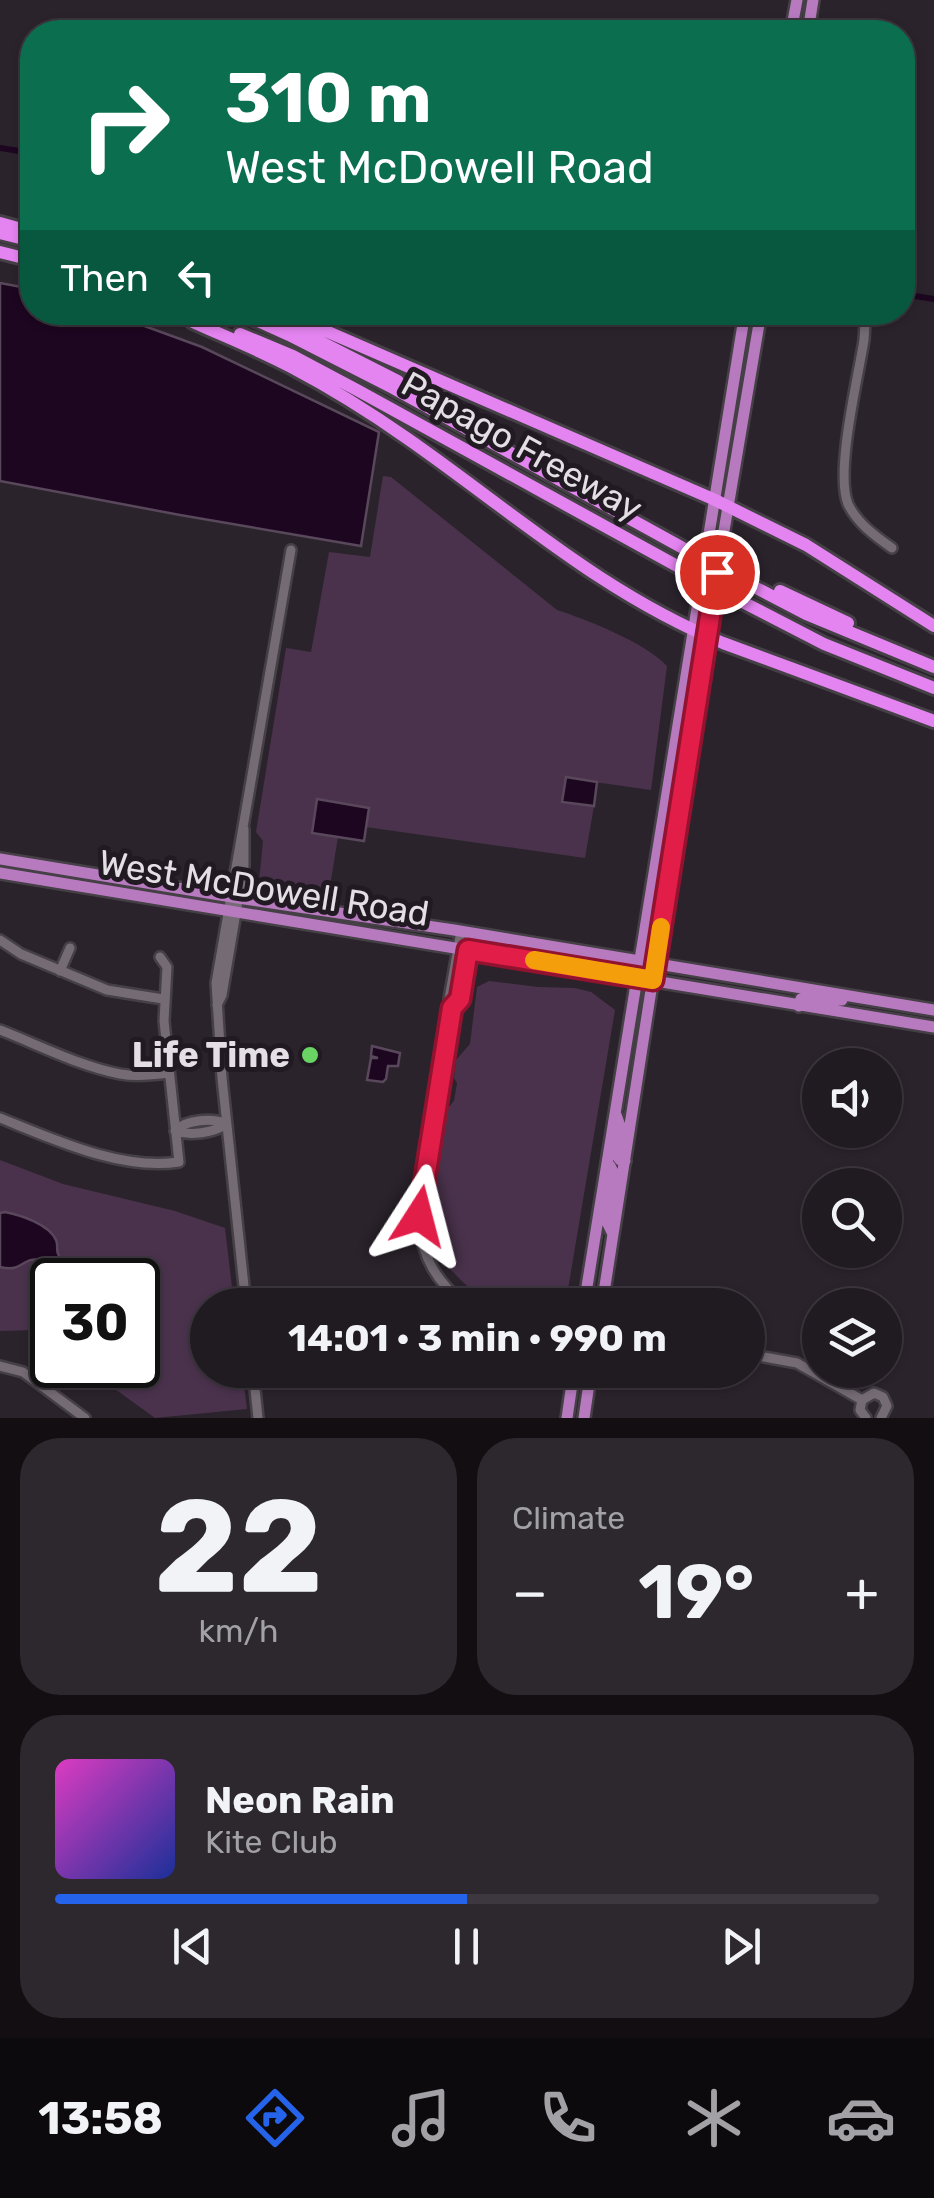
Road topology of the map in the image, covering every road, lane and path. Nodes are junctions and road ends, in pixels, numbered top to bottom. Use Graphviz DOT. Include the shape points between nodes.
graph roads {
  1 [pos="200,325"];
  2 [pos="216,325"];
  3 [pos="268,325"];
  4 [pos="288,325"];
  5 [pos="312,325"];
  6 [pos="743,325"];
  7 [pos="758,325"];
  8 [pos="864,325"];
  9 [pos="714,499"];
  10 [pos="728,506"];
  11 [pos="892,548"];
  12 [pos="693,549"];
  13 [pos="291,550"];
  14 [pos="727,568"];
  15 [pos="934,626"];
  16 [pos="691,630"];
  17 [pos="706,637"];
  18 [pos="934,658"];
  19 [pos="934,667"];
  20 [pos="934,688"];
  21 [pos="934,721"];
  22 [pos="674,743"];
  23 [pos="676,839"];
  24 [pos="0,859"];
  25 [pos="0,873"];
  26 [pos="234,897"];
  27 [pos="231,911"];
  28 [pos="466,932"];
  29 [pos="0,940"];
  30 [pos="70,948"];
  31 [pos="463,949"];
  32 [pos="160,957"];
  33 [pos="638,960"];
  34 [pos="655,963"];
  35 [pos="60,971"];
  36 [pos="636,977"];
  37 [pos="653,980"];
  38 [pos="856,997"];
  39 [pos="163,998"];
  40 [pos="799,1006"];
  41 [pos="934,1010"];
  42 [pos="934,1027"];
  43 [pos="0,1030"];
  44 [pos="168,1073"];
  45 [pos="614,1111"];
  46 [pos="0,1118"];
  47 [pos="227,1124"];
  48 [pos="175,1131"];
  49 [pos="625,1161"];
  50 [pos="606,1162"];
  51 [pos="613,1234"];
  52 [pos="244,1288"];
  53 [pos="445,1288"];
  54 [pos="587,1288"];
  55 [pos="605,1288"];
  56 [pos="765,1358"];
  57 [pos="0,1366"];
  58 [pos="255,1388"];
  59 [pos="571,1388"];
  60 [pos="589,1388"];
  61 [pos="862,1400"];
  62 [pos="887,1416"];
  63 [pos="85,1418"];
  64 [pos="258,1418"];
  65 [pos="567,1418"];
  66 [pos="584,1418"];
  67 [pos="866,1418"];
  1 -- 16 [label="highway" via="350,401 592,574"];
  2 -- 20 [label="highway, Papago Freeway, bridge" via="292,356 824,644"];
  3 -- 12 [label="highway"];
  4 -- 12 [label="highway, Papago Freeway"];
  5 -- 9 [label="highway"];
  6 -- 9 [label="main road"];
  7 -- 10 [label="main road"];
  8 -- 11 [label="street" via="844,488 853,513"];
  9 -- 10 [label="highway"];
  9 -- 16 [label="main road"];
  10 -- 15 [label="highway" via="806,544"];
  10 -- 17 [label="main road"];
  12 -- 14 [label="highway, Papago Freeway"];
  13 -- 26 [label="street"];
  14 -- 18 [label="highway, Papago Freeway"];
  14 -- 19 [label="highway" via="806,614"];
  16 -- 17 [label="highway"];
  16 -- 22 [label="main road"];
  17 -- 21 [label="highway"];
  17 -- 23 [label="main road"];
  22 -- 23 [label="main road" via="670,830"];
  22 -- 33 [label="main road"];
  23 -- 34 [label="main road"];
  24 -- 26 [label="main road, West McDowell Road"];
  25 -- 27 [label="main road, West McDowell Road"];
  26 -- 27 [label="street"];
  26 -- 28 [label="main road, West McDowell Road"];
  27 -- 31 [label="main road, West McDowell Road"];
  27 -- 47 [label="street" via="215,998"];
  28 -- 31 [label="street"];
  28 -- 33 [label="main road, West McDowell Road"];
  29 -- 35 [label="street"];
  30 -- 35 [label="street"];
  31 -- 36 [label="main road, West McDowell Road"];
  31 -- 53 [label="street" via="449,998 419,1221 424,1254"];
  32 -- 39 [label="street" via="167,967"];
  33 -- 34 [label="main road, West McDowell Road"];
  33 -- 36 [label="main road"];
  34 -- 37 [label="main road"];
  34 -- 38 [label="main road, West McDowell Road"];
  35 -- 39 [label="street" via="106,990"];
  36 -- 37 [label="main road, West McDowell Road"];
  36 -- 45 [label="main road"];
  37 -- 40 [label="main road, West McDowell Road"];
  37 -- 49 [label="main road"];
  38 -- 40 [label="main road" via="801,999"];
  38 -- 41 [label="main road, West McDowell Road"];
  39 -- 44 [label="street"];
  40 -- 42 [label="main road, West McDowell Road"];
  43 -- 44 [label="street" via="122,1075"];
  44 -- 48 [label="street"];
  45 -- 49 [label="main road" via="618,1156"];
  45 -- 50 [label="main road"];
  46 -- 48 [label="street" via="77,1147 159,1165 178,1162"];
  47 -- 48 [label="street" via="206,1121"];
  47 -- 52 [label="street"];
  49 -- 51 [label="main road"];
  50 -- 51 [label="main road" via="612,1172 606,1222"];
  50 -- 54 [label="main road"];
  51 -- 55 [label="main road"];
  56 -- 61 [label="street" via="796,1364"];
  57 -- 63 [label="street" via="23,1372"];
  58 -- 64 [label="street"];
  59 -- 65 [label="main road"];
  60 -- 66 [label="main road"];
  61 -- 62 [label="street" via="880,1395"];
  61 -- 67 [label="street"];
}
